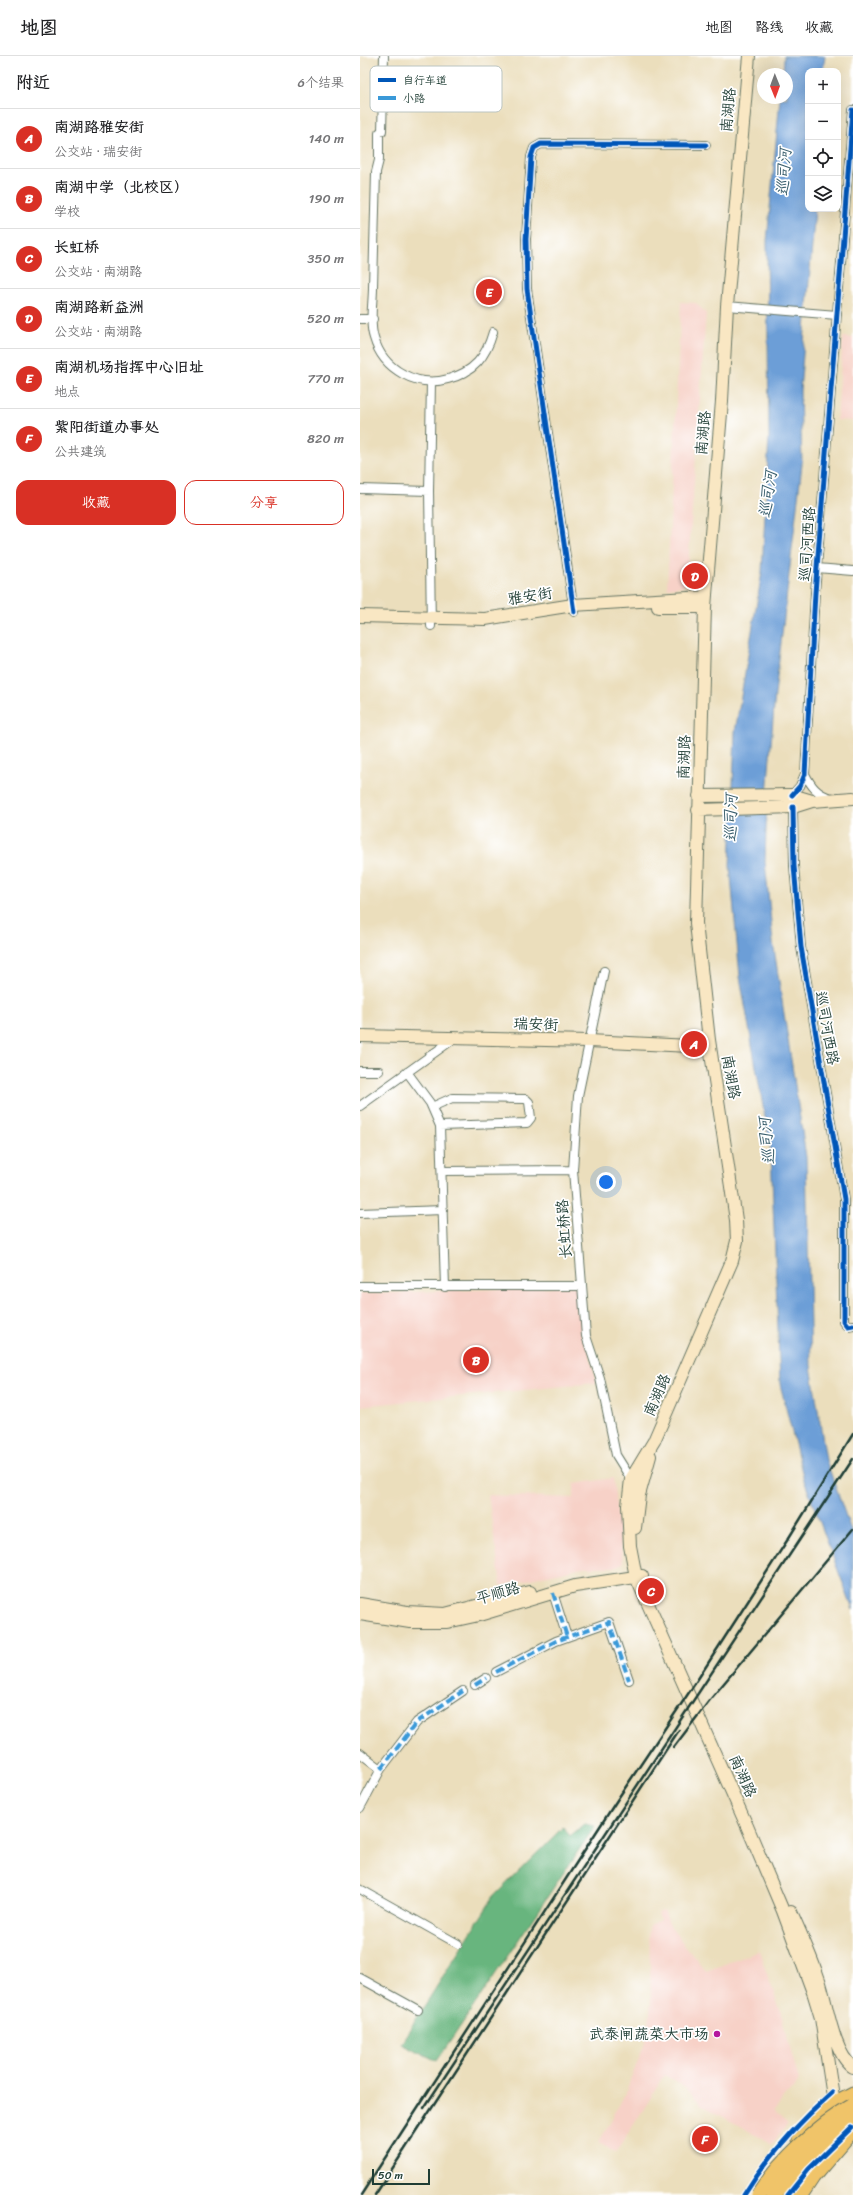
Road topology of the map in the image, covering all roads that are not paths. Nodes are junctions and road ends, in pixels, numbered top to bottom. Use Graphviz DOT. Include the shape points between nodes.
graph roads {
  1 [pos="384,56"];
  2 [pos="749,56"];
  3 [pos="384,66"];
  4 [pos="853,110"];
  5 [pos="382,112"];
  6 [pos="706,145"];
  7 [pos="850,201"];
  8 [pos="727,306"];
  9 [pos="837,315"];
  10 [pos="360,318"];
  11 [pos="372,318"];
  12 [pos="493,332"];
  13 [pos="431,382"];
  14 [pos="360,489"];
  15 [pos="429,492"];
  16 [pos="817,568"];
  17 [pos="853,571"];
  18 [pos="705,602"];
  19 [pos="574,608"];
  20 [pos="360,616"];
  21 [pos="431,622"];
  22 [pos="360,624"];
  23 [pos="805,774"];
  24 [pos="792,795"];
  25 [pos="699,796"];
  26 [pos="853,798"];
  27 [pos="836,799"];
  28 [pos="812,801"];
  29 [pos="792,807"];
  30 [pos="698,810"];
  31 [pos="604,971"];
  32 [pos="360,1028"];
  33 [pos="360,1036"];
  34 [pos="456,1038"];
  35 [pos="590,1038"];
  36 [pos="710,1044"];
  37 [pos="360,1071"];
  38 [pos="379,1071"];
  39 [pos="407,1072"];
  40 [pos="360,1106"];
  41 [pos="432,1107"];
  42 [pos="440,1126"];
  43 [pos="573,1170"];
  44 [pos="442,1171"];
  45 [pos="443,1210"];
  46 [pos="360,1213"];
  47 [pos="360,1286"];
  48 [pos="582,1286"];
  49 [pos="445,1287"];
  50 [pos="849,1325"];
  51 [pos="654,1441"];
  52 [pos="632,1479"];
  53 [pos="639,1574"];
  54 [pos="553,1593"];
  55 [pos="360,1604"];
  56 [pos="360,1614"];
  57 [pos="567,1637"];
  58 [pos="496,1672"];
  59 [pos="486,1678"];
  60 [pos="629,1680"];
  61 [pos="475,1684"];
  62 [pos="463,1691"];
  63 [pos="360,1753"];
  64 [pos="381,1770"];
  65 [pos="360,1808"];
  66 [pos="360,1889"];
  67 [pos="458,1944"];
  68 [pos="360,1978"];
  69 [pos="418,2010"];
  70 [pos="853,2067"];
  71 [pos="853,2093"];
  72 [pos="834,2103"];
  73 [pos="853,2106"];
  74 [pos="853,2126"];
  75 [pos="754,2195"];
  76 [pos="759,2195"];
  77 [pos="774,2195"];
  78 [pos="782,2195"];
  79 [pos="800,2195"];
  1 -- 3 [label="street"];
  2 -- 8 [label="main road, 南湖路"];
  4 -- 7 [label="street"];
  5 -- 11 [label="street" via="376,172"];
  6 -- 19 [label="street" via="541,144 534,148 531,157 526,239 527,289"];
  7 -- 9 [label="street, 巡司河西路"];
  8 -- 9 [label="street"];
  8 -- 18 [label="main road, 南湖路" via="722,401"];
  9 -- 16 [label="street, 巡司河西路"];
  10 -- 11 [label="street"];
  11 -- 13 [label="street" via="374,338 387,363 416,380"];
  12 -- 13 [label="street" via="489,348 481,361 469,371"];
  13 -- 15 [label="street"];
  14 -- 15 [label="street"];
  15 -- 21 [label="street"];
  16 -- 17 [label="street"];
  16 -- 23 [label="street, 巡司河西路"];
  18 -- 19 [label="main road, 雅安街" via="658,607"];
  18 -- 25 [label="main road, 南湖路"];
  19 -- 21 [label="main road, 雅安街" via="493,625"];
  20 -- 21 [label="main road, 雅安街"];
  21 -- 22 [label="main road, 雅安街"];
  23 -- 24 [label="street"];
  23 -- 27 [label="street" via="818,792"];
  24 -- 25 [label="main road"];
  24 -- 28 [label="main road"];
  25 -- 30 [label="main road, 南湖路"];
  26 -- 27 [label="main road"];
  27 -- 28 [label="main road"];
  28 -- 29 [label="main road"];
  29 -- 30 [label="main road"];
  29 -- 50 [label="street, 巡司河西路" via="801,947 844,1199 843,1316"];
  30 -- 36 [label="main road, 南湖路" via="697,934"];
  31 -- 35 [label="street, 长虹桥路"];
  32 -- 35 [label="main road, 瑞安街"];
  33 -- 34 [label="main road, 瑞安街"];
  34 -- 35 [label="main road, 瑞安街"];
  34 -- 39 [label="street"];
  35 -- 36 [label="main road, 瑞安街"];
  35 -- 43 [label="street, 长虹桥路" via="578,1096"];
  36 -- 51 [label="main road, 南湖路" via="731,1178 737,1241 732,1261"];
  37 -- 38 [label="street"];
  39 -- 40 [label="street"];
  39 -- 41 [label="street"];
  41 -- 42 [label="street"];
  41 -- 42 [label="street" via="452,1098 526,1099 529,1102 531,1118 527,1123"];
  42 -- 44 [label="street"];
  43 -- 44 [label="street"];
  43 -- 48 [label="street, 长虹桥路"];
  44 -- 45 [label="street"];
  45 -- 46 [label="street"];
  45 -- 49 [label="street"];
  47 -- 49 [label="street"];
  48 -- 49 [label="street"];
  48 -- 52 [label="street, 长虹桥路" via="586,1336 600,1378 616,1455"];
  51 -- 52 [label="main road, 南湖路"];
  51 -- 53 [label="main road, 南湖路" via="635,1520"];
  52 -- 53 [label="main road, 南湖路" via="628,1501 628,1531"];
  53 -- 54 [label="main road, 平顺路"];
  53 -- 55 [label="main road, 平顺路" via="572,1581 445,1614 407,1612"];
  53 -- 70 [label="main road, 南湖路" via="809,1952 840,2050"];
  53 -- 72 [label="main road, 南湖路" via="783,1911 821,2018"];
  54 -- 56 [label="main road, 平顺路" via="447,1622 410,1622"];
  54 -- 57 [label="street"];
  57 -- 58 [label="street"];
  57 -- 60 [label="street" via="609,1622"];
  59 -- 61 [label="street"];
  62 -- 64 [label="street" via="417,1722"];
  63 -- 64 [label="street"];
  64 -- 65 [label="street"];
  66 -- 67 [label="street"];
  68 -- 69 [label="street"];
  71 -- 72 [label="main road"];
  72 -- 74 [label="main road, 南湖路"];
  72 -- 75 [label="main road" via="810,2127"];
  73 -- 76 [label="highway, bridge" via="838,2115 796,2150"];
  74 -- 77 [label="highway, bridge" via="823,2141"];
  74 -- 78 [label="main road" via="827,2145 800,2171"];
  74 -- 79 [label="highway"];
}
